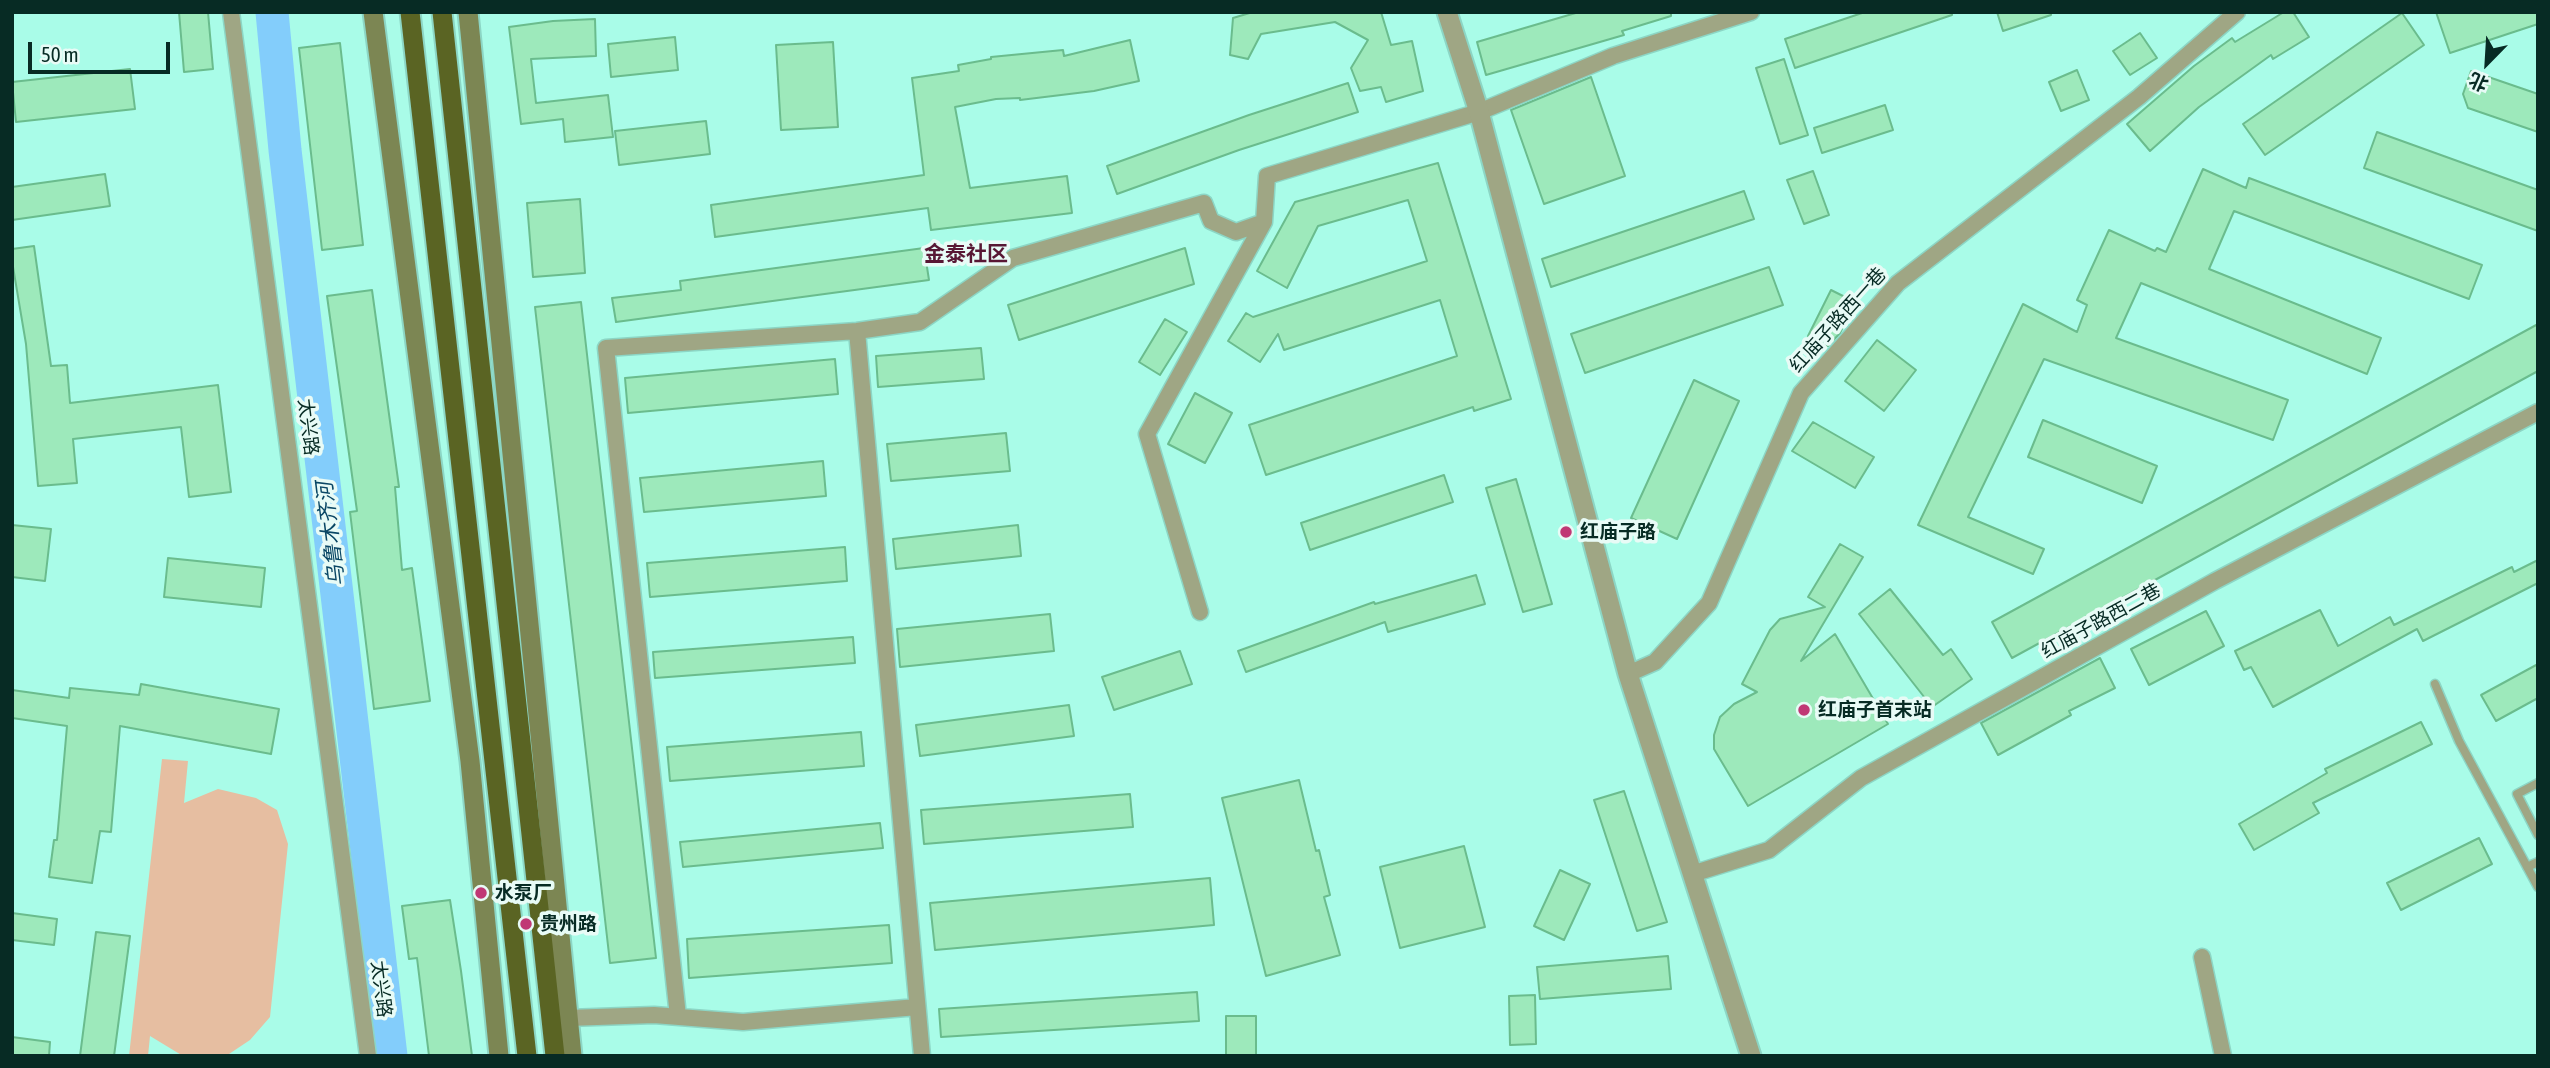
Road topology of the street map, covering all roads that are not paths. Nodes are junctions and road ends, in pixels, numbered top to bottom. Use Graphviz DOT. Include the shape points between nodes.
graph roads {
  1 [pos="231,12"];
  2 [pos="373,12"];
  3 [pos="410,12"];
  4 [pos="442,12"];
  5 [pos="468,12"];
  6 [pos="1447,12"];
  7 [pos="1751,12"];
  8 [pos="2237,12"];
  9 [pos="1479,112"];
  10 [pos="1264,222"];
  11 [pos="857,331"];
  12 [pos="2538,412"];
  13 [pos="1200,612"];
  14 [pos="1628,674"];
  15 [pos="2435,684"];
  16 [pos="2538,783"];
  17 [pos="2538,835"];
  18 [pos="2538,862"];
  19 [pos="2527,867"];
  20 [pos="1692,874"];
  21 [pos="2538,887"];
  22 [pos="2202,957"];
  23 [pos="917,1007"];
  24 [pos="678,1016"];
  25 [pos="568,1018"];
  26 [pos="368,1056"];
  27 [pos="499,1056"];
  28 [pos="527,1056"];
  29 [pos="555,1056"];
  30 [pos="572,1056"];
  31 [pos="922,1056"];
  32 [pos="1751,1056"];
  33 [pos="2222,1056"];
  1 -- 26 [label="street, 太兴路"];
  2 -- 27 [label="main road" via="470,761"];
  3 -- 28 [label="highway"];
  4 -- 29 [label="highway"];
  5 -- 25 [label="main road"];
  6 -- 9 [label="street"];
  7 -- 9 [label="street" via="1613,56"];
  8 -- 14 [label="street, 红庙子路西一巷" via="2139,97 1898,283 1801,393 1709,603 1656,662"];
  9 -- 10 [label="street" via="1268,176"];
  9 -- 14 [label="street"];
  10 -- 11 [label="street" via="1236,232 1211,221 1204,203 1013,258 920,322"];
  10 -- 13 [label="street" via="1147,434"];
  11 -- 23 [label="street"];
  11 -- 24 [label="street" via="606,348"];
  12 -- 20 [label="street, 红庙子路西二巷" via="2215,581 1861,778 1769,850"];
  14 -- 20 [label="street"];
  15 -- 19 [label="lane" via="2459,741"];
  16 -- 17 [label="lane" via="2516,794"];
  18 -- 19 [label="lane"];
  19 -- 21 [label="lane"];
  20 -- 32 [label="street"];
  22 -- 33 [label="street"];
  23 -- 24 [label="street" via="743,1022"];
  23 -- 31 [label="street"];
  24 -- 25 [label="street"];
  25 -- 30 [label="main road"];
}
